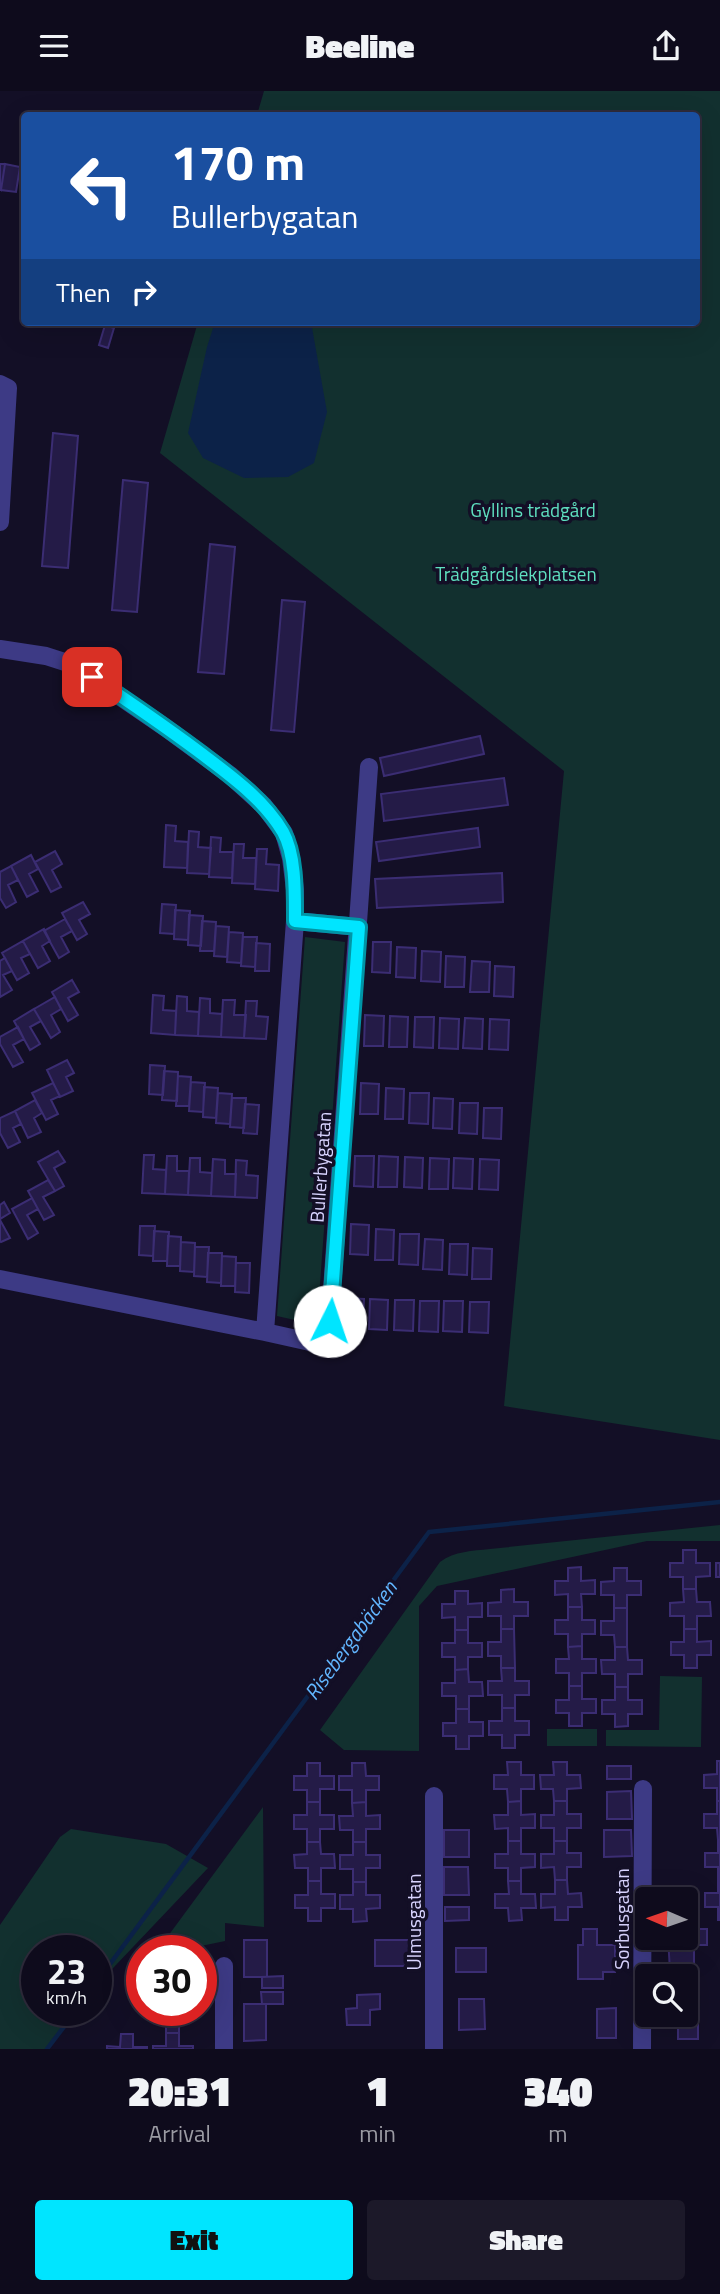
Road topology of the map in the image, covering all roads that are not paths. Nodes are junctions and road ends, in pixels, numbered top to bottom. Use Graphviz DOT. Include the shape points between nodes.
graph roads {
  1 [pos="4,386"];
  2 [pos="0,522"];
  3 [pos="0,649"];
  4 [pos="369,767"];
  5 [pos="295,921"];
  6 [pos="359,927"];
  7 [pos="0,1279"];
  8 [pos="265,1332"];
  9 [pos="643,1789"];
  10 [pos="434,1796"];
  11 [pos="225,1966"];
  12 [pos="224,2049"];
  13 [pos="434,2049"];
  14 [pos="642,2049"];
  1 -- 2 [label="street"];
  3 -- 5 [label="street" via="74,665 230,775 264,806 284,833 291,858"];
  4 -- 6 [label="street, Bullerbygatan"];
  5 -- 6 [label="street"];
  5 -- 8 [label="street"];
  6 -- 8 [label="street, Bullerbygatan" via="328,1346"];
  7 -- 8 [label="street, Bullerbygatan"];
  9 -- 14 [label="street, Sorbusgatan"];
  10 -- 13 [label="street, Ulmusgatan"];
  11 -- 12 [label="street"];
}
